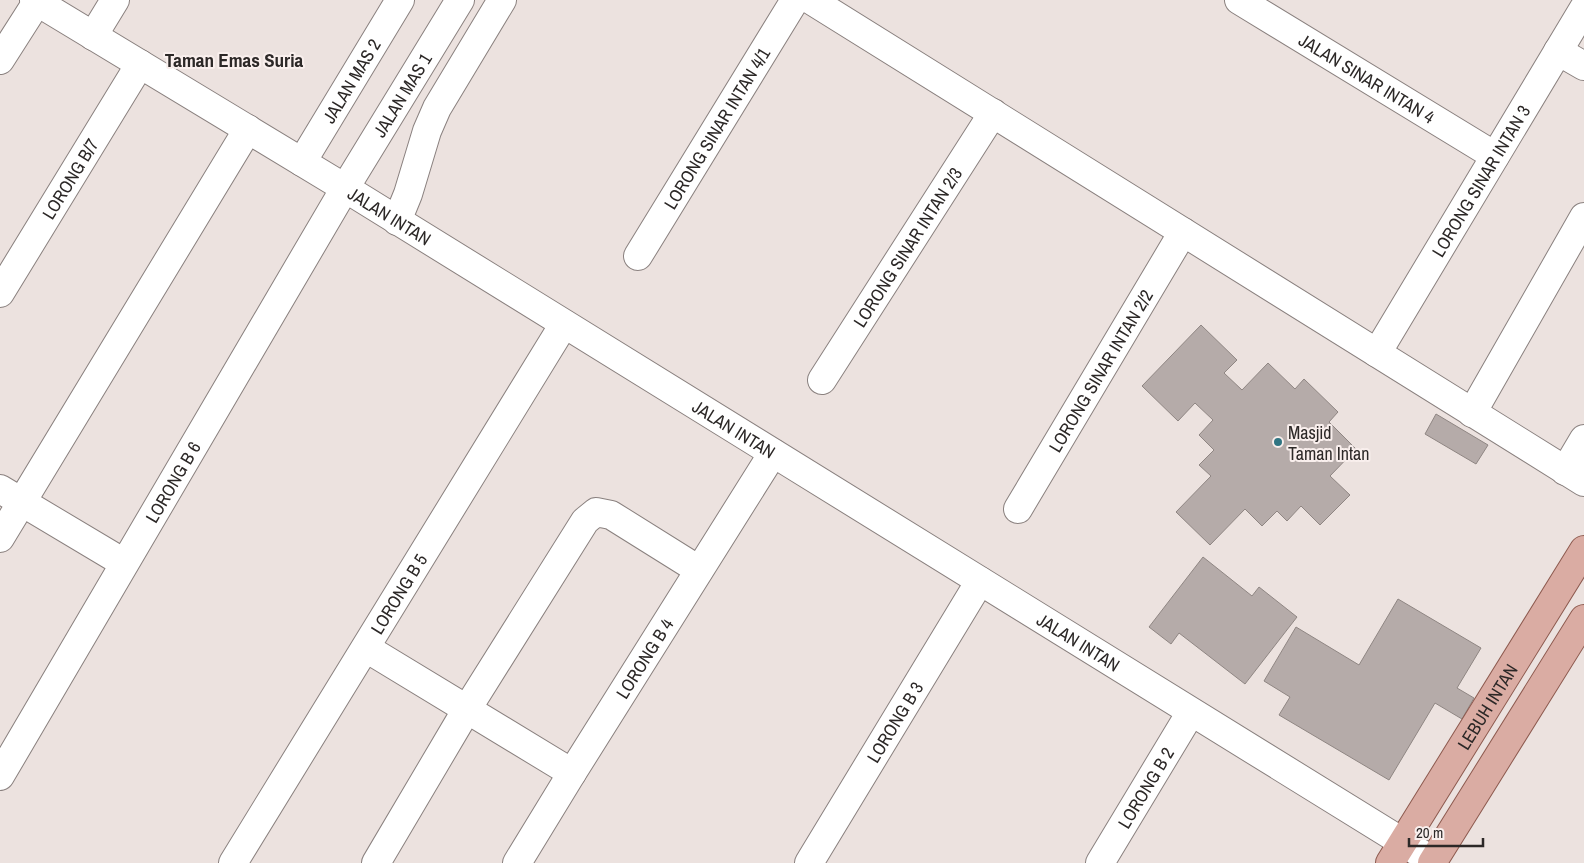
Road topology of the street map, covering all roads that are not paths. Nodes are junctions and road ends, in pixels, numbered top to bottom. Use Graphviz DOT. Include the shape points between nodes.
graph roads {
  1 [pos="115,0"];
  2 [pos="400,0"];
  3 [pos="460,0"];
  4 [pos="502,0"];
  5 [pos="795,0"];
  6 [pos="811,0"];
  7 [pos="1239,0"];
  8 [pos="35,1"];
  9 [pos="1584,8"];
  10 [pos="93,36"];
  11 [pos="1558,51"];
  12 [pos="0,60"];
  13 [pos="140,64"];
  14 [pos="1584,66"];
  15 [pos="993,114"];
  16 [pos="248,129"];
  17 [pos="1495,156"];
  18 [pos="302,162"];
  19 [pos="345,188"];
  20 [pos="1584,217"];
  21 [pos="397,221"];
  22 [pos="1183,232"];
  23 [pos="638,256"];
  24 [pos="0,293"];
  25 [pos="564,324"];
  26 [pos="1377,353"];
  27 [pos="822,380"];
  28 [pos="1472,412"];
  29 [pos="1584,439"];
  30 [pos="773,453"];
  31 [pos="1575,476"];
  32 [pos="11,496"];
  33 [pos="1018,509"];
  34 [pos="0,538"];
  35 [pos="1584,550"];
  36 [pos="124,563"];
  37 [pos="699,570"];
  38 [pos="980,581"];
  39 [pos="1584,619"];
  40 [pos="366,648"];
  41 [pos="467,709"];
  42 [pos="1191,712"];
  43 [pos="572,773"];
  44 [pos="0,776"];
  45 [pos="1396,853"];
  46 [pos="1432,862"];
  47 [pos="233,863"];
  48 [pos="376,863"];
  49 [pos="518,863"];
  50 [pos="809,863"];
  51 [pos="1100,863"];
  1 -- 10 [label="street"];
  2 -- 18 [label="street, JALAN MAS 2"];
  3 -- 19 [label="street, JALAN MAS 1"];
  4 -- 21 [label="street" via="437,108"];
  5 -- 23 [label="street, LORONG SINAR INTAN 4/1"];
  6 -- 15 [label="street"];
  7 -- 17 [label="street, JALAN SINAR INTAN 4"];
  8 -- 10 [label="street, JALAN INTAN"];
  8 -- 12 [label="street"];
  9 -- 11 [label="street, LORONG SINAR INTAN 3"];
  10 -- 13 [label="street, JALAN INTAN"];
  11 -- 14 [label="street"];
  11 -- 17 [label="street, LORONG SINAR INTAN 3"];
  13 -- 16 [label="street, JALAN INTAN"];
  13 -- 24 [label="street, LORONG B/7"];
  15 -- 22 [label="street"];
  15 -- 27 [label="street, LORONG SINAR INTAN 2/3"];
  16 -- 18 [label="street, JALAN INTAN"];
  16 -- 32 [label="street"];
  17 -- 26 [label="street, LORONG SINAR INTAN 3"];
  18 -- 19 [label="street, JALAN INTAN"];
  19 -- 21 [label="street, JALAN INTAN"];
  19 -- 36 [label="street, LORONG B 6"];
  20 -- 28 [label="street"];
  21 -- 25 [label="street, JALAN INTAN"];
  22 -- 26 [label="street"];
  22 -- 33 [label="street, LORONG SINAR INTAN 2/2"];
  25 -- 30 [label="street, JALAN INTAN"];
  25 -- 40 [label="street, LORONG B 5"];
  26 -- 28 [label="street"];
  28 -- 31 [label="street"];
  29 -- 31 [label="street"];
  30 -- 37 [label="street, LORONG B 4"];
  30 -- 38 [label="street, JALAN INTAN"];
  32 -- 34 [label="street"];
  32 -- 36 [label="street"];
  35 -- 45 [label="main road, LEBUH INTAN"];
  36 -- 44 [label="street, LORONG B 6"];
  37 -- 41 [label="street" via="611,515 596,512 585,521"];
  37 -- 43 [label="street, LORONG B 4"];
  38 -- 42 [label="street, JALAN INTAN"];
  38 -- 50 [label="street, LORONG B 3"];
  39 -- 46 [label="main road, LEBUH INTAN"];
  40 -- 41 [label="street"];
  40 -- 47 [label="street, LORONG B 5"];
  41 -- 43 [label="street"];
  41 -- 48 [label="street"];
  42 -- 45 [label="street, JALAN INTAN"];
  42 -- 51 [label="street, LORONG B 2"];
  43 -- 49 [label="street, LORONG B 4"];
  45 -- 46 [label="street, JALAN INTAN"];
}
